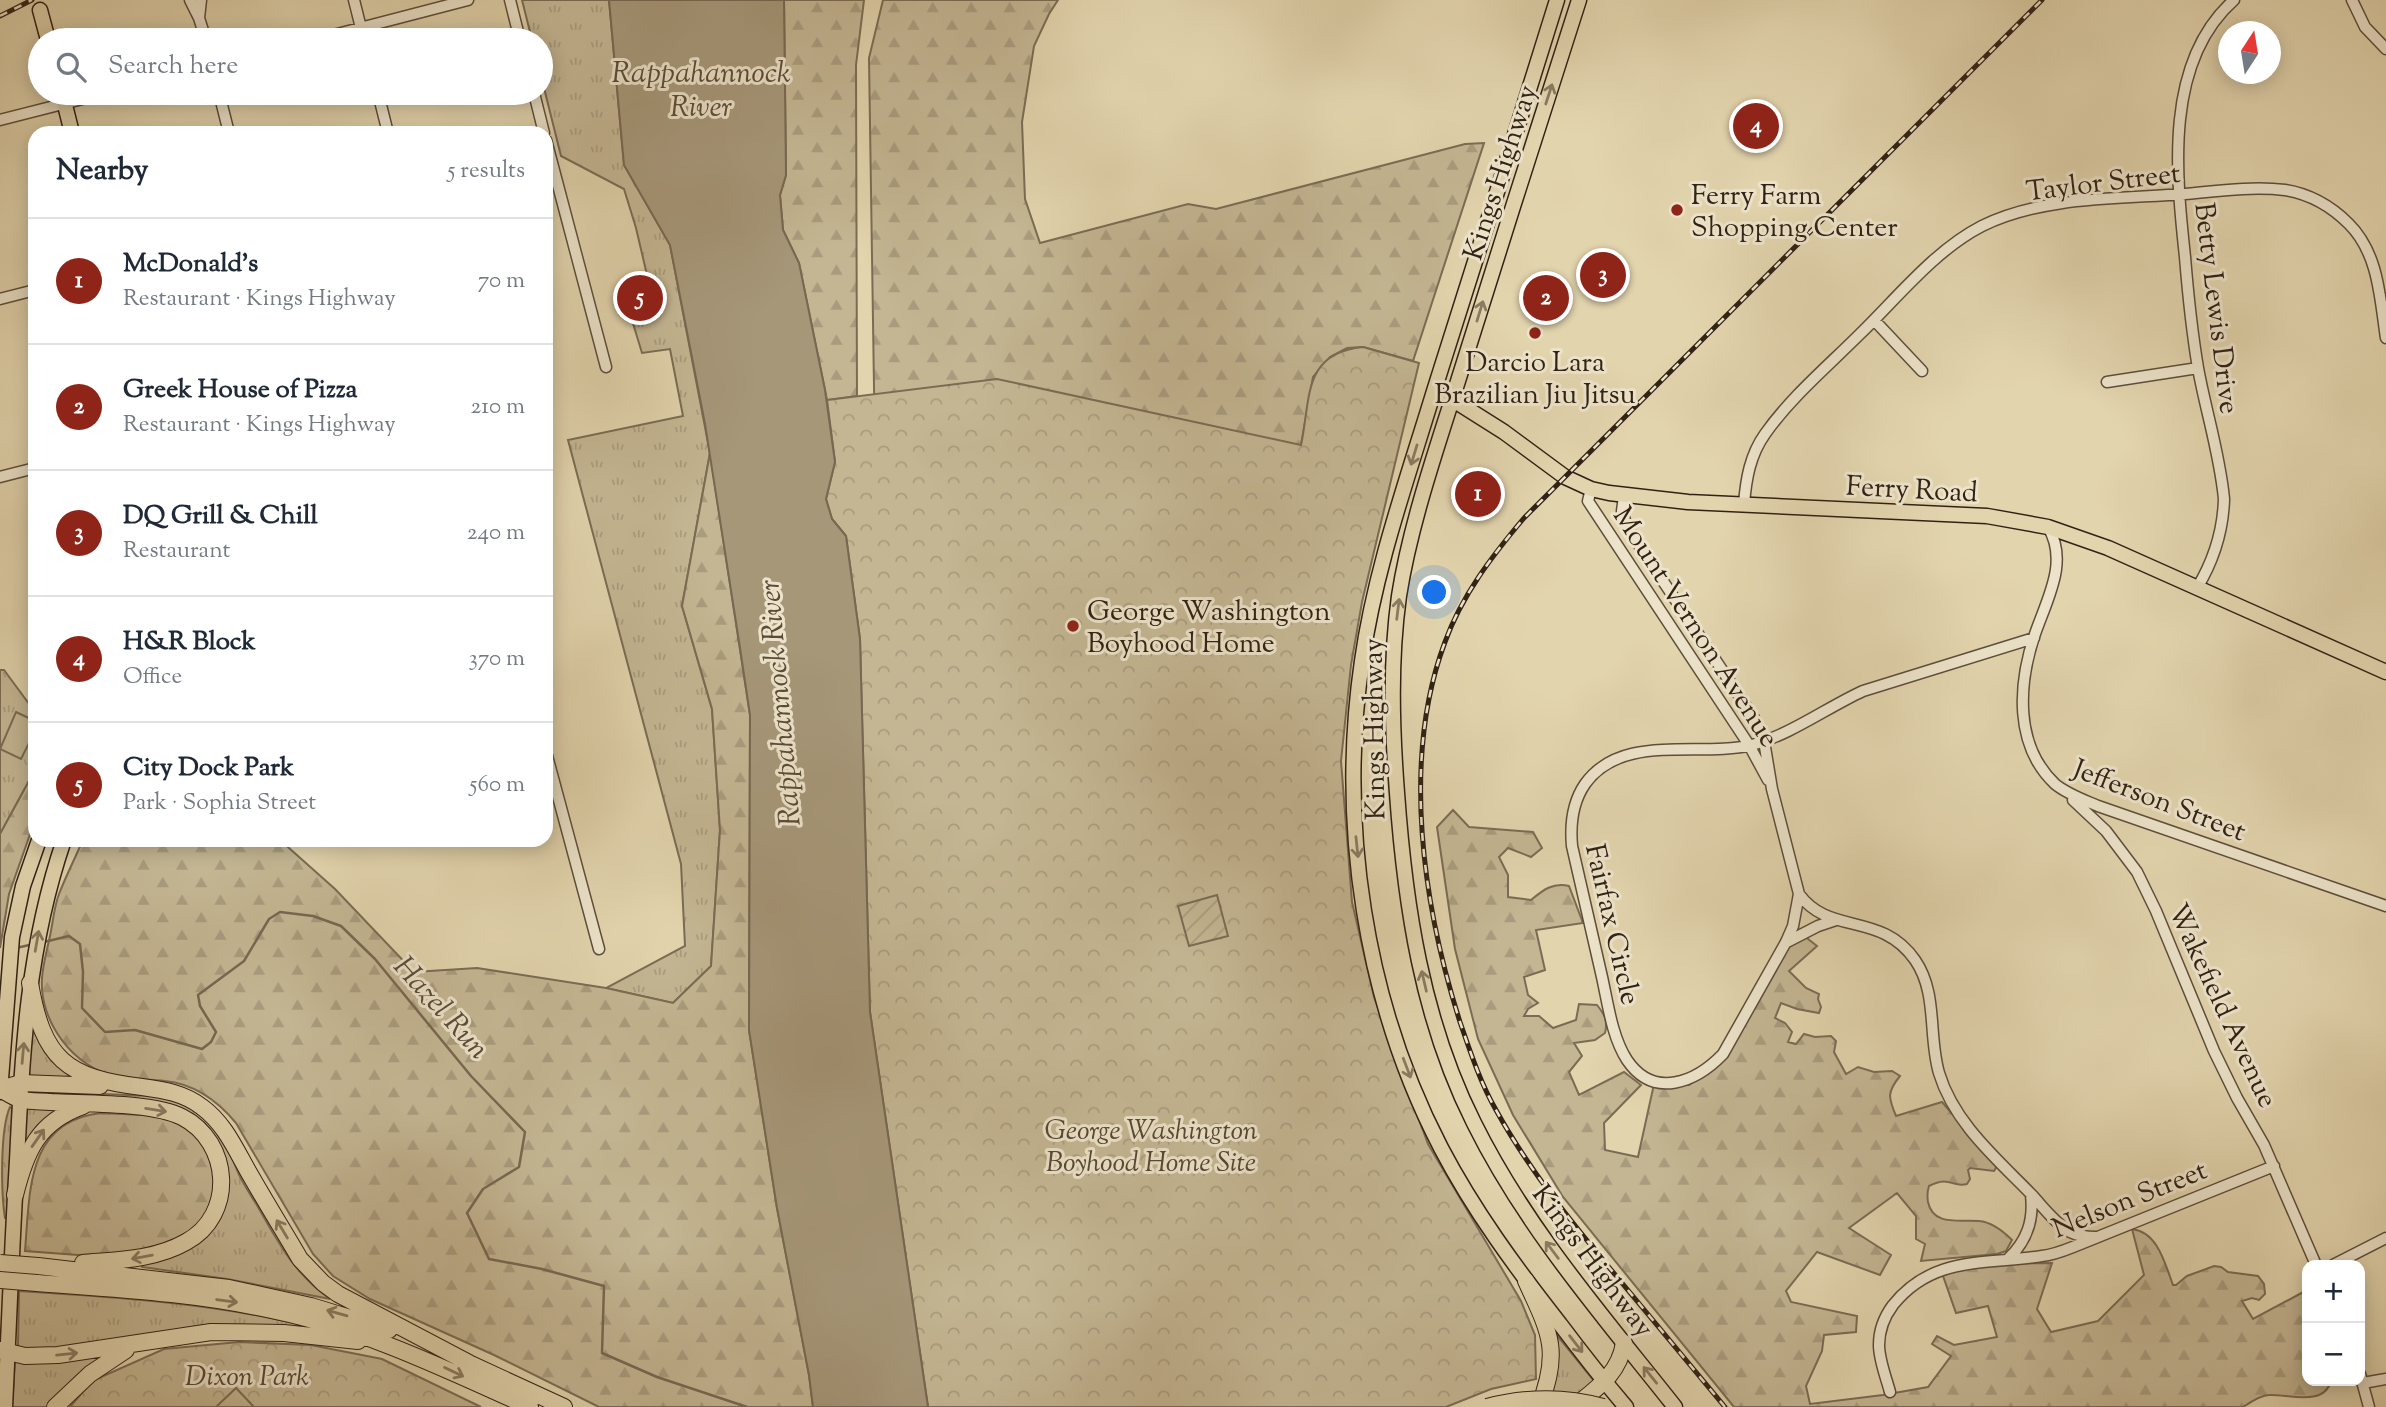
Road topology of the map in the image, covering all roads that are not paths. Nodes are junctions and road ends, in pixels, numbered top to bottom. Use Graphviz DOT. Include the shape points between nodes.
graph roads {
  1 [pos="190,0"];
  2 [pos="201,0"];
  3 [pos="355,0"];
  4 [pos="468,0"];
  5 [pos="510,0"];
  6 [pos="1557,0"];
  7 [pos="1578,0"];
  8 [pos="2234,0"];
  9 [pos="2352,0"];
  10 [pos="40,10"];
  11 [pos="199,18"];
  12 [pos="45,28"];
  13 [pos="202,28"];
  14 [pos="361,28"];
  15 [pos="517,28"];
  16 [pos="2386,49"];
  17 [pos="43,105"];
  18 [pos="65,105"];
  19 [pos="222,105"];
  20 [pos="381,105"];
  21 [pos="537,105"];
  22 [pos="0,120"];
  23 [pos="70,126"];
  24 [pos="227,126"];
  25 [pos="386,126"];
  26 [pos="542,126"];
  27 [pos="553,166"];
  28 [pos="2180,194"];
  29 [pos="28,292"];
  30 [pos="0,299"];
  31 [pos="1874,320"];
  32 [pos="2386,338"];
  33 [pos="606,367"];
  34 [pos="2198,368"];
  35 [pos="1922,371"];
  36 [pos="2107,382"];
  37 [pos="1435,390"];
  38 [pos="1452,400"];
  39 [pos="28,470"];
  40 [pos="0,477"];
  41 [pos="1591,489"];
  42 [pos="1624,496"];
  43 [pos="1744,504"];
  44 [pos="2048,527"];
  45 [pos="2197,588"];
  46 [pos="2034,638"];
  47 [pos="2386,673"];
  48 [pos="1764,741"];
  49 [pos="1749,746"];
  50 [pos="553,779"];
  51 [pos="2057,786"];
  52 [pos="1772,789"];
  53 [pos="37,847"];
  54 [pos="62,847"];
  55 [pos="1799,894"];
  56 [pos="2386,906"];
  57 [pos="1839,920"];
  58 [pos="1786,942"];
  59 [pos="598,949"];
  60 [pos="30,983"];
  61 [pos="127,1086"];
  62 [pos="0,1091"];
  63 [pos="20,1091"];
  64 [pos="88,1104"];
  65 [pos="2274,1166"];
  66 [pos="15,1195"];
  67 [pos="2031,1195"];
  68 [pos="2095,1237"];
  69 [pos="2386,1238"];
  70 [pos="2008,1259"];
  71 [pos="2314,1260"];
  72 [pos="2343,1260"];
  73 [pos="0,1263"];
  74 [pos="38,1266"];
  75 [pos="0,1280"];
  76 [pos="1526,1280"];
  77 [pos="144,1342"];
  78 [pos="1624,1343"];
  79 [pos="391,1345"];
  80 [pos="4,1350"];
  81 [pos="469,1363"];
  82 [pos="2365,1379"];
  83 [pos="2386,1379"];
  84 [pos="1605,1382"];
  85 [pos="2363,1386"];
  86 [pos="1890,1392"];
  87 [pos="5,1407"];
  88 [pos="55,1407"];
  89 [pos="530,1407"];
  90 [pos="564,1407"];
  91 [pos="1487,1407"];
  92 [pos="1539,1407"];
  93 [pos="1574,1407"];
  94 [pos="1603,1407"];
  95 [pos="1626,1407"];
  96 [pos="1675,1407"];
  97 [pos="2370,1407"];
  1 -- 11 [label="street"];
  2 -- 11 [label="street"];
  3 -- 14 [label="street"];
  4 -- 14 [label="street"];
  5 -- 15 [label="street"];
  6 -- 37 [label="main road, Kings Highway"];
  38 -- 7 [label="main road, Kings Highway, one-way"];
  8 -- 28 [label="street, Betty Lewis Drive" via="2206,34 2190,75 2181,115"];
  9 -- 16 [label="street" via="2365,27"];
  10 -- 12 [label="main road"];
  11 -- 13 [label="street"];
  17 -- 22 [label="street"];
  18 -- 23 [label="main road"];
  19 -- 24 [label="street"];
  20 -- 25 [label="street"];
  21 -- 26 [label="street"];
  27 -- 33 [label="street"];
  28 -- 31 [label="street, Taylor Street" via="2057,205 1984,225 1946,249"];
  28 -- 32 [label="street, Taylor Street" via="2285,190 2337,212 2359,235 2373,264"];
  28 -- 34 [label="street, Betty Lewis Drive"];
  29 -- 30 [label="street"];
  31 -- 35 [label="street"];
  31 -- 43 [label="street, Taylor Street" via="1764,435 1749,468"];
  34 -- 36 [label="street"];
  34 -- 45 [label="street, Betty Lewis Drive" via="2224,499 2218,544"];
  37 -- 38 [label="main road, Ferry Road"];
  37 -- 76 [label="main road, Kings Highway, one-way" via="1390,533 1362,659 1354,750 1356,843 1373,956 1414,1087 1465,1191"];
  38 -- 41 [label="main road, Ferry Road" via="1565,477"];
  78 -- 38 [label="main road, Kings Highway, one-way" via="1527,1215 1472,1121 1440,1039 1416,948 1402,859 1394,750 1395,630 1407,556"];
  39 -- 40 [label="street"];
  41 -- 42 [label="main road, Ferry Road"];
  41 -- 49 [label="street, Mount Vernon Avenue" via="1588,501"];
  42 -- 43 [label="main road, Ferry Road"];
  42 -- 48 [label="street, Mount Vernon Avenue" via="1626,527 1740,696"];
  43 -- 44 [label="main road, Ferry Road" via="1976,515"];
  44 -- 45 [label="main road, Ferry Road"];
  44 -- 46 [label="street, Jefferson Street" via="2057,546 2057,568"];
  45 -- 47 [label="main road, Ferry Road"];
  46 -- 48 [label="street, Fairfax Circle" via="1863,691"];
  46 -- 51 [label="street, Jefferson Street" via="2024,685 2024,724 2031,750"];
  48 -- 49 [label="street, Fairfax Circle"];
  48 -- 52 [label="street, Mount Vernon Avenue"];
  49 -- 52 [label="street, Mount Vernon Avenue"];
  49 -- 58 [label="street, Fairfax Circle" via="1623,757 1589,779 1577,801 1572,846 1610,1010 1629,1063 1648,1078 1668,1083 1690,1080 1713,1065 1740,1027"];
  50 -- 59 [label="street"];
  51 -- 56 [label="street, Jefferson Street" via="2098,806"];
  51 -- 65 [label="street, Wakefield Avenue" via="2106,831 2137,872 2214,1051"];
  52 -- 55 [label="street, Mount Vernon Avenue"];
  53 -- 62 [label="main road" via="17,910"];
  60 -- 54 [label="main road, one-way" via="45,900"];
  55 -- 57 [label="street" via="1812,909"];
  55 -- 58 [label="street, Fairfax Circle"];
  57 -- 58 [label="street"];
  57 -- 67 [label="street" via="1882,931 1914,958 1926,983 1936,1062 1948,1096 1971,1132"];
  60 -- 61 [label="highway" via="41,1029 55,1052 91,1079"];
  63 -- 60 [label="main road, one-way"];
  61 -- 63 [label="highway"];
  81 -- 61 [label="highway, one-way" via="338,1294 310,1271 222,1126 201,1106 170,1091"];
  62 -- 63 [label="highway"];
  63 -- 64 [label="highway"];
  63 -- 66 [label="main road"];
  66 -- 64 [label="highway, one-way" via="37,1137 57,1118"];
  64 -- 74 [label="highway, one-way" via="156,1109 194,1124 218,1155 221,1194 201,1230 170,1250 135,1259"];
  65 -- 68 [label="street, Nelson Street"];
  65 -- 71 [label="street, Wakefield Avenue"];
  66 -- 80 [label="main road"];
  67 -- 68 [label="street" via="2063,1227 2079,1236"];
  67 -- 70 [label="street" via="2029,1230"];
  68 -- 70 [label="street, Nelson Street" via="2053,1254"];
  69 -- 72 [label="street"];
  70 -- 86 [label="street, Nelson Street" via="1933,1273 1902,1295 1888,1312 1880,1334"];
  73 -- 74 [label="highway, bridge"];
  81 -- 74 [label="highway, one-way" via="401,1334 266,1294"];
  75 -- 79 [label="highway, one-way, bridge" via="241,1303"];
  76 -- 84 [label="main road, Kings Highway, one-way"];
  76 -- 92 [label="highway" via="1551,1349 1549,1381"];
  77 -- 79 [label="highway" via="190,1334 250,1332"];
  80 -- 77 [label="highway, one-way" via="25,1356 58,1356"];
  77 -- 88 [label="highway" via="109,1360"];
  78 -- 84 [label="highway" via="1618,1365"];
  96 -- 78 [label="main road, Kings Highway, one-way"];
  79 -- 89 [label="highway, one-way"];
  80 -- 87 [label="main road"];
  81 -- 90 [label="highway"];
  82 -- 83 [label="street"];
  84 -- 93 [label="highway"];
  84 -- 95 [label="main road, Kings Highway"];
  85 -- 97 [label="street"];
  91 -- 94 [label="highway, bridge" via="1554,1398"];
}
